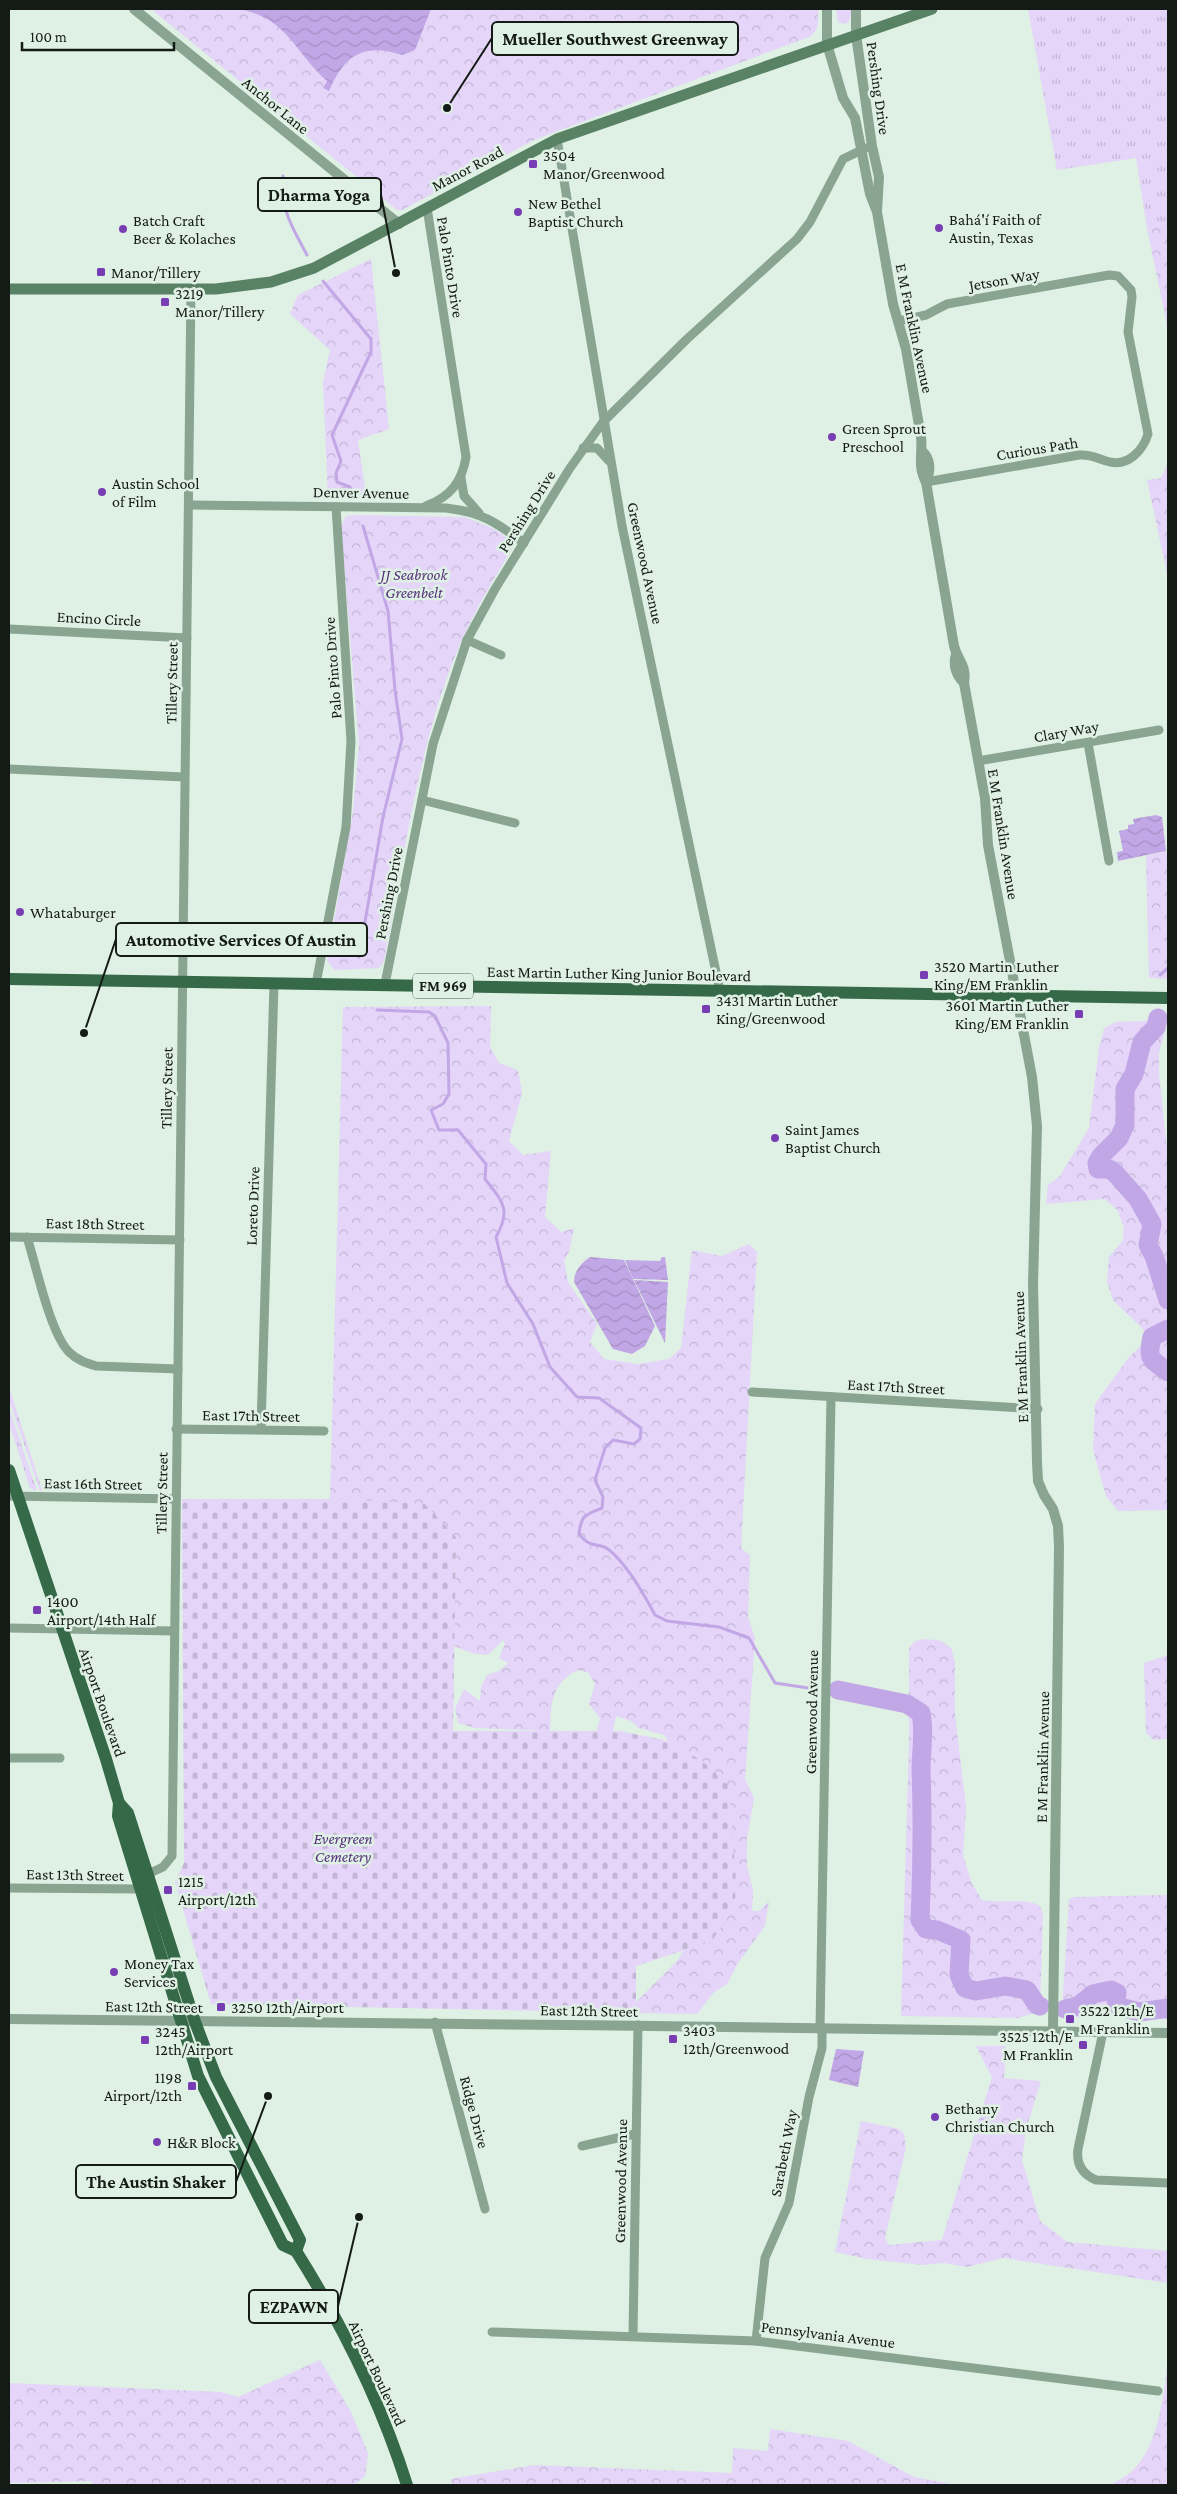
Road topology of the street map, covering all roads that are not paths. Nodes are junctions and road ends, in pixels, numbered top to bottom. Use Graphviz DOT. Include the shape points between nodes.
graph roads {
  1 [pos="134,9"];
  2 [pos="827,9"];
  3 [pos="856,9"];
  4 [pos="932,9"];
  5 [pos="856,34"];
  6 [pos="827,44"];
  7 [pos="557,138"];
  8 [pos="866,148"];
  9 [pos="426,208"];
  10 [pos="399,224"];
  11 [pos="9,289"];
  12 [pos="191,290"];
  13 [pos="899,321"];
  14 [pos="603,422"];
  15 [pos="1145,442"];
  16 [pos="583,448"];
  17 [pos="610,463"];
  18 [pos="461,478"];
  19 [pos="926,482"];
  20 [pos="189,505"];
  21 [pos="336,508"];
  22 [pos="421,508"];
  23 [pos="481,515"];
  24 [pos="524,543"];
  25 [pos="9,629"];
  26 [pos="187,638"];
  27 [pos="467,640"];
  28 [pos="501,655"];
  29 [pos="1159,730"];
  30 [pos="1088,744"];
  31 [pos="978,761"];
  32 [pos="9,769"];
  33 [pos="184,777"];
  34 [pos="422,800"];
  35 [pos="515,823"];
  36 [pos="1109,861"];
  37 [pos="9,979"];
  38 [pos="182,982"];
  39 [pos="274,983"];
  40 [pos="316,984"];
  41 [pos="386,984"];
  42 [pos="720,991"];
  43 [pos="1017,996"];
  44 [pos="1168,998"];
  45 [pos="9,1237"];
  46 [pos="27,1237"];
  47 [pos="180,1240"];
  48 [pos="178,1369"];
  49 [pos="752,1392"];
  50 [pos="831,1397"];
  51 [pos="1038,1409"];
  52 [pos="176,1429"];
  53 [pos="261,1429"];
  54 [pos="324,1431"];
  55 [pos="9,1470"];
  56 [pos="13,1496"];
  57 [pos="176,1499"];
  58 [pos="9,1628"];
  59 [pos="61,1629"];
  60 [pos="174,1631"];
  61 [pos="9,1758"];
  62 [pos="60,1758"];
  63 [pos="119,1803"];
  64 [pos="148,1874"];
  65 [pos="9,1888"];
  66 [pos="140,1889"];
  67 [pos="9,2019"];
  68 [pos="180,2022"];
  69 [pos="195,2022"];
  70 [pos="435,2022"];
  71 [pos="638,2025"];
  72 [pos="821,2028"];
  73 [pos="1053,2032"];
  74 [pos="1103,2032"];
  75 [pos="1168,2034"];
  76 [pos="635,2134"];
  77 [pos="582,2146"];
  78 [pos="1168,2183"];
  79 [pos="485,2209"];
  80 [pos="296,2251"];
  81 [pos="492,2332"];
  82 [pos="633,2336"];
  83 [pos="756,2341"];
  84 [pos="1158,2391"];
  85 [pos="407,2485"];
  1 -- 10 [label="street, Anchor Lane"];
  2 -- 6 [label="street, Pershing Drive"];
  3 -- 5 [label="street, Pershing Drive"];
  4 -- 5 [label="main road, Manor Road"];
  5 -- 6 [label="main road, Manor Road"];
  5 -- 8 [label="street, Pershing Drive"];
  6 -- 7 [label="main road, Manor Road"];
  6 -- 8 [label="street, Pershing Drive" via="843,98 855,118"];
  7 -- 9 [label="main road, Manor Road"];
  7 -- 14 [label="street, Greenwood Avenue"];
  8 -- 13 [label="street, E M Franklin Avenue" via="870,194 877,212 893,304"];
  8 -- 14 [label="street, Pershing Drive" via="843,159 810,222 797,239 687,339"];
  9 -- 10 [label="main road, Manor Road"];
  9 -- 18 [label="street, Palo Pinto Drive" via="466,445"];
  10 -- 12 [label="main road, Manor Road" via="292,276 241,287"];
  11 -- 12 [label="main road, Manor Road"];
  12 -- 20 [label="street, Tillery Street"];
  13 -- 15 [label="street, Jetson Way" via="926,316 947,304 1118,276 1131,290 1128,332 1147,422"];
  13 -- 19 [label="street, E M Franklin Avenue" via="922,451 929,466"];
  14 -- 16 [label="street, Pershing Drive"];
  14 -- 17 [label="street, Greenwood Avenue"];
  15 -- 19 [label="street, Curious Path" via="1135,455 1118,462 1079,455"];
  16 -- 17 [label="street" via="592,446 599,449"];
  16 -- 24 [label="street, Pershing Drive"];
  17 -- 42 [label="street, Greenwood Avenue"];
  18 -- 22 [label="street, Palo Pinto Drive" via="450,494"];
  18 -- 23 [label="street, Palo Pinto Drive" via="464,496"];
  19 -- 31 [label="street, E M Franklin Avenue" via="956,654 954,662 958,677 964,683"];
  20 -- 21 [label="street, Denver Avenue"];
  20 -- 26 [label="street, Tillery Street"];
  21 -- 22 [label="street, Denver Avenue"];
  21 -- 40 [label="street, Palo Pinto Drive" via="352,741 346,827"];
  22 -- 23 [label="street, Denver Avenue" via="446,508"];
  23 -- 24 [label="street, Denver Avenue"];
  24 -- 27 [label="street, Pershing Drive"];
  25 -- 26 [label="street, Encino Circle"];
  26 -- 33 [label="street, Tillery Street"];
  27 -- 28 [label="street"];
  27 -- 34 [label="street, Pershing Drive" via="433,744"];
  29 -- 30 [label="street, Clary Way"];
  30 -- 31 [label="street, Clary Way"];
  30 -- 36 [label="street"];
  31 -- 43 [label="street, E M Franklin Avenue" via="985,798 989,852"];
  32 -- 33 [label="street"];
  33 -- 38 [label="street, Tillery Street"];
  34 -- 35 [label="street"];
  34 -- 41 [label="street, Pershing Drive"];
  37 -- 38 [label="main road, East Martin Luther King Junior Boulevard / FM 969"];
  38 -- 39 [label="main road, East Martin Luther King Junior Boulevard / FM 969"];
  38 -- 47 [label="street, Tillery Street"];
  39 -- 40 [label="main road, East Martin Luther King Junior Boulevard / FM 969"];
  39 -- 53 [label="street, Loreto Drive"];
  40 -- 41 [label="main road, East Martin Luther King Junior Boulevard / FM 969"];
  41 -- 42 [label="main road, East Martin Luther King Junior Boulevard / FM 969"];
  42 -- 43 [label="main road, East Martin Luther King Junior Boulevard / FM 969"];
  43 -- 44 [label="main road, East Martin Luther King Junior Boulevard / FM 969"];
  43 -- 51 [label="street, E M Franklin Avenue" via="1032,1077 1037,1126 1034,1285"];
  45 -- 46 [label="street, East 18th Street"];
  46 -- 47 [label="street, East 18th Street"];
  46 -- 48 [label="street" via="58,1334 68,1352 84,1362 106,1367"];
  47 -- 48 [label="street, Tillery Street"];
  48 -- 52 [label="street, Tillery Street"];
  49 -- 50 [label="street, East 17th Street"];
  50 -- 51 [label="street, East 17th Street"];
  50 -- 72 [label="street, Greenwood Avenue"];
  51 -- 73 [label="street, E M Franklin Avenue" via="1038,1481 1053,1509 1059,1547"];
  52 -- 53 [label="street, East 17th Street"];
  52 -- 57 [label="street, Tillery Street"];
  53 -- 54 [label="street, East 17th Street"];
  55 -- 56 [label="main road, Airport Boulevard"];
  56 -- 57 [label="street, East 16th Street"];
  56 -- 59 [label="main road, Airport Boulevard"];
  57 -- 60 [label="street, Tillery Street"];
  58 -- 59 [label="street"];
  59 -- 60 [label="street"];
  59 -- 63 [label="main road, Airport Boulevard"];
  60 -- 64 [label="street, Tillery Street" via="172,1856 163,1867"];
  61 -- 62 [label="street"];
  63 -- 64 [label="main road, Airport Boulevard" via="128,1813"];
  63 -- 66 [label="main road, Airport Boulevard" via="118,1816"];
  64 -- 69 [label="main road, Airport Boulevard"];
  65 -- 66 [label="street, East 13th Street"];
  66 -- 68 [label="main road, Airport Boulevard"];
  67 -- 68 [label="street, East 12th Street"];
  68 -- 69 [label="street, East 12th Street"];
  68 -- 80 [label="main road, Airport Boulevard" via="198,2076 282,2245"];
  69 -- 70 [label="street, East 12th Street"];
  69 -- 80 [label="main road, Airport Boulevard" via="231,2110 300,2240"];
  70 -- 71 [label="street, East 12th Street"];
  70 -- 79 [label="street, Ridge Drive"];
  71 -- 72 [label="street, East 12th Street"];
  71 -- 76 [label="street, Greenwood Avenue"];
  72 -- 73 [label="street, East 12th Street"];
  72 -- 83 [label="street, Sarabeth Way" via="822,2048 809,2097 789,2203 765,2258"];
  73 -- 74 [label="street, East 12th Street"];
  74 -- 75 [label="street, East 12th Street"];
  74 -- 78 [label="street" via="1078,2162 1083,2172 1096,2180"];
  76 -- 77 [label="street"];
  76 -- 82 [label="street, Greenwood Avenue"];
  80 -- 85 [label="main road, Airport Boulevard" via="369,2385"];
  81 -- 82 [label="street, Pennsylvania Avenue"];
  82 -- 83 [label="street, Pennsylvania Avenue"];
  83 -- 84 [label="street, Pennsylvania Avenue"];
}
